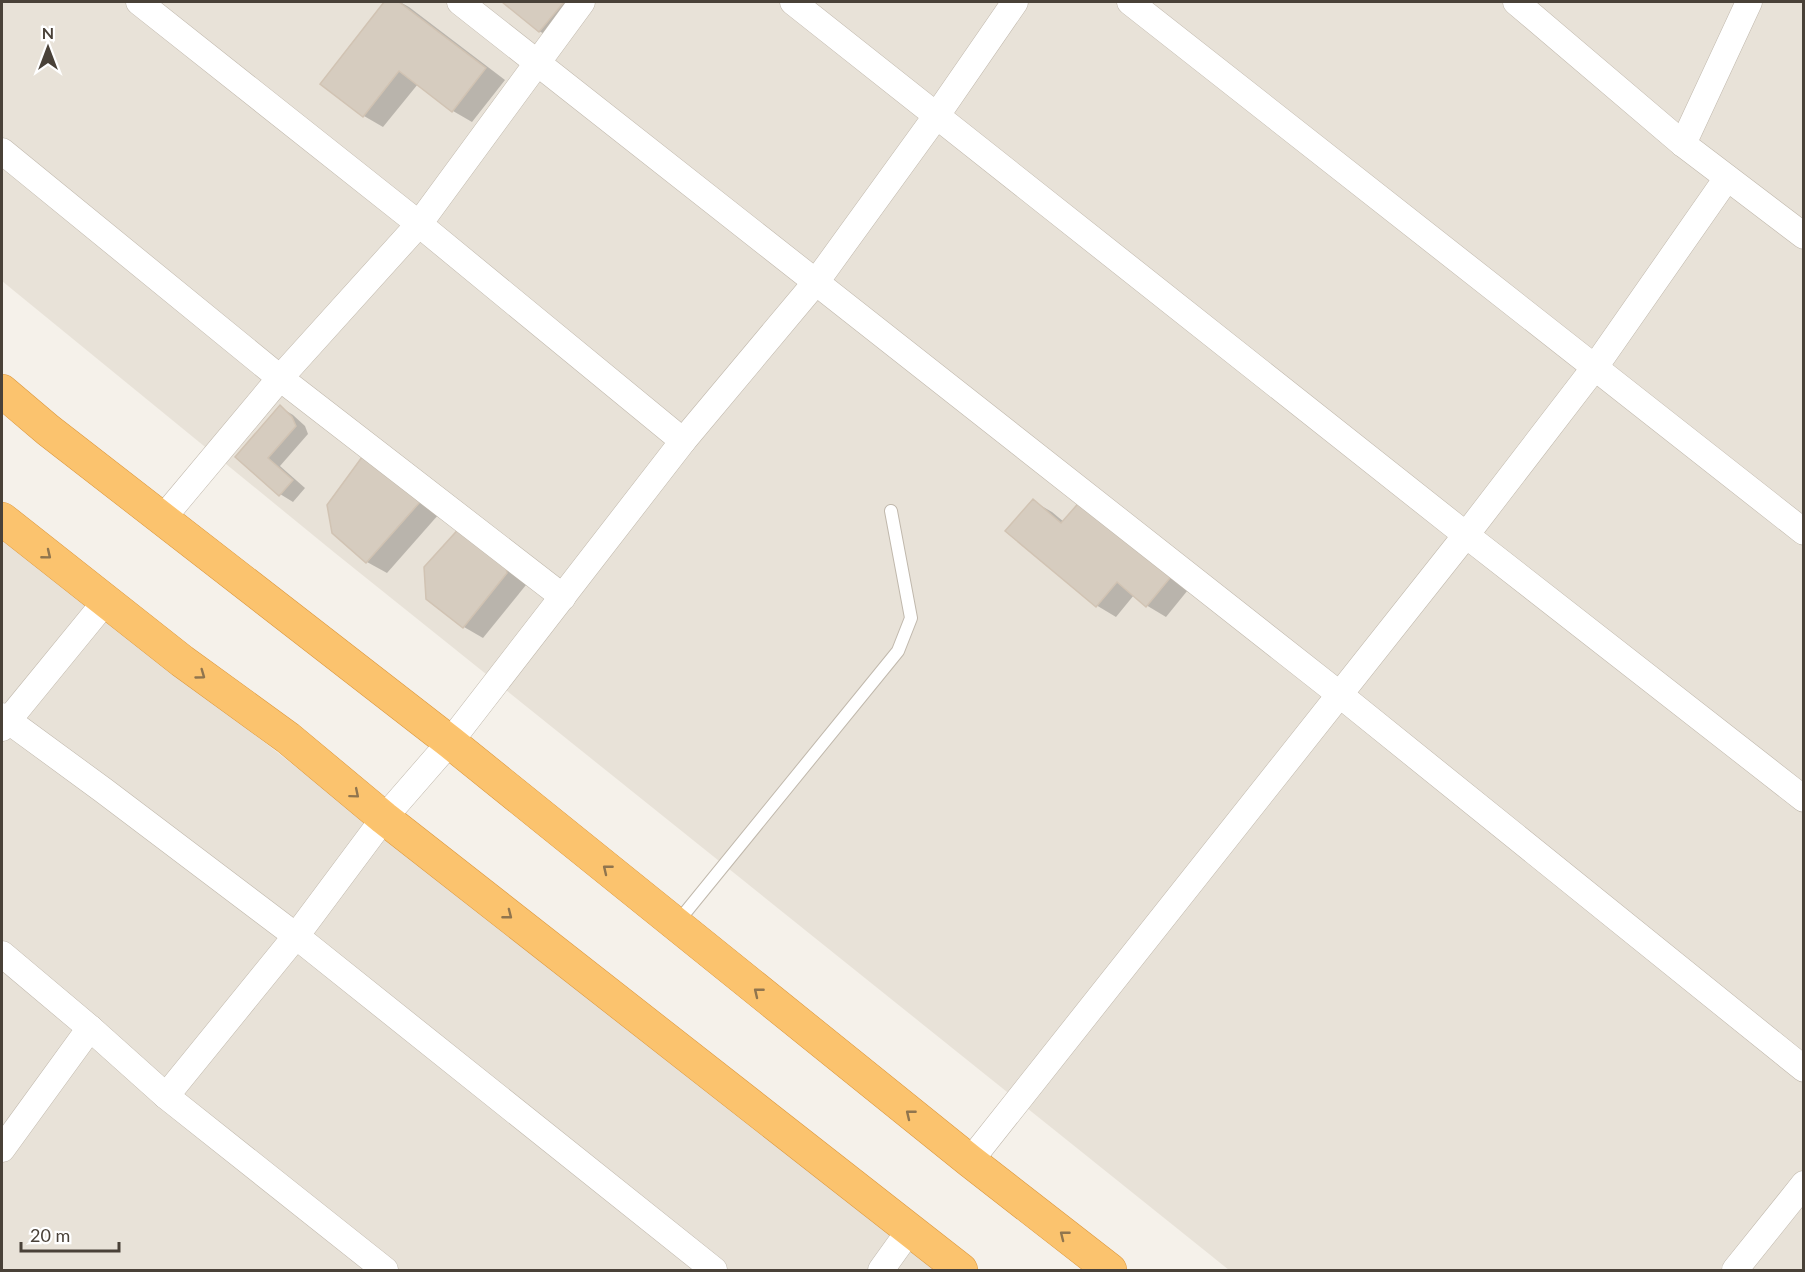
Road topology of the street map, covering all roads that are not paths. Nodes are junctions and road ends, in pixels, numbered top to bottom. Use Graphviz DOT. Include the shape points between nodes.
graph roads {
  1 [pos="139,2"];
  2 [pos="460,2"];
  3 [pos="582,2"];
  4 [pos="793,2"];
  5 [pos="1015,2"];
  6 [pos="1130,2"];
  7 [pos="1749,2"];
  8 [pos="1522,4"];
  9 [pos="537,64"];
  10 [pos="937,115"];
  11 [pos="1683,144"];
  12 [pos="2,151"];
  13 [pos="1727,178"];
  14 [pos="419,224"];
  15 [pos="1803,236"];
  16 [pos="816,282"];
  17 [pos="1595,367"];
  18 [pos="280,378"];
  19 [pos="2,391"];
  20 [pos="683,441"];
  21 [pos="891,511"];
  22 [pos="163,518"];
  23 [pos="2,519"];
  24 [pos="1803,532"];
  25 [pos="1466,535"];
  26 [pos="563,597"];
  27 [pos="105,602"];
  28 [pos="1339,694"];
  29 [pos="4,722"];
  30 [pos="450,742"];
  31 [pos="1803,799"];
  32 [pos="384,818"];
  33 [pos="675,925"];
  34 [pos="296,936"];
  35 [pos="2,954"];
  36 [pos="90,1028"];
  37 [pos="1803,1069"];
  38 [pos="166,1096"];
  39 [pos="2,1149"];
  40 [pos="970,1161"];
  41 [pos="1803,1184"];
  42 [pos="909,1231"];
  43 [pos="386,1270"];
  44 [pos="714,1270"];
  45 [pos="881,1270"];
  46 [pos="961,1270"];
  47 [pos="1110,1270"];
  48 [pos="1734,1270"];
  1 -- 14 [label="street"];
  2 -- 9 [label="street"];
  3 -- 9 [label="street"];
  4 -- 10 [label="street"];
  5 -- 10 [label="street"];
  6 -- 17 [label="street"];
  7 -- 11 [label="street"];
  8 -- 11 [label="street"];
  9 -- 14 [label="street"];
  9 -- 16 [label="street"];
  10 -- 16 [label="street"];
  10 -- 25 [label="street"];
  11 -- 13 [label="street"];
  12 -- 18 [label="street"];
  13 -- 15 [label="street"];
  13 -- 17 [label="street"];
  14 -- 18 [label="street"];
  14 -- 20 [label="street"];
  16 -- 20 [label="street"];
  16 -- 28 [label="street"];
  17 -- 24 [label="street"];
  17 -- 25 [label="street"];
  18 -- 22 [label="street"];
  18 -- 26 [label="street"];
  19 -- 22 [label="highway"];
  20 -- 26 [label="street"];
  21 -- 33 [label="lane" via="911,618 898,651"];
  22 -- 30 [label="highway"];
  23 -- 27 [label="highway, one-way"];
  25 -- 28 [label="street"];
  25 -- 31 [label="street"];
  26 -- 30 [label="street"];
  27 -- 29 [label="street"];
  27 -- 32 [label="highway, one-way" via="288,738"];
  28 -- 37 [label="street"];
  28 -- 40 [label="street"];
  29 -- 34 [label="street" via="112,796"];
  30 -- 32 [label="street"];
  33 -- 30 [label="highway, one-way"];
  32 -- 34 [label="street"];
  32 -- 42 [label="highway, one-way"];
  40 -- 33 [label="highway, one-way"];
  34 -- 38 [label="street"];
  34 -- 44 [label="street"];
  35 -- 36 [label="street"];
  36 -- 38 [label="street"];
  36 -- 39 [label="street"];
  38 -- 43 [label="street"];
  47 -- 40 [label="highway, one-way"];
  41 -- 48 [label="street"];
  42 -- 45 [label="street"];
  42 -- 46 [label="highway"];
}
